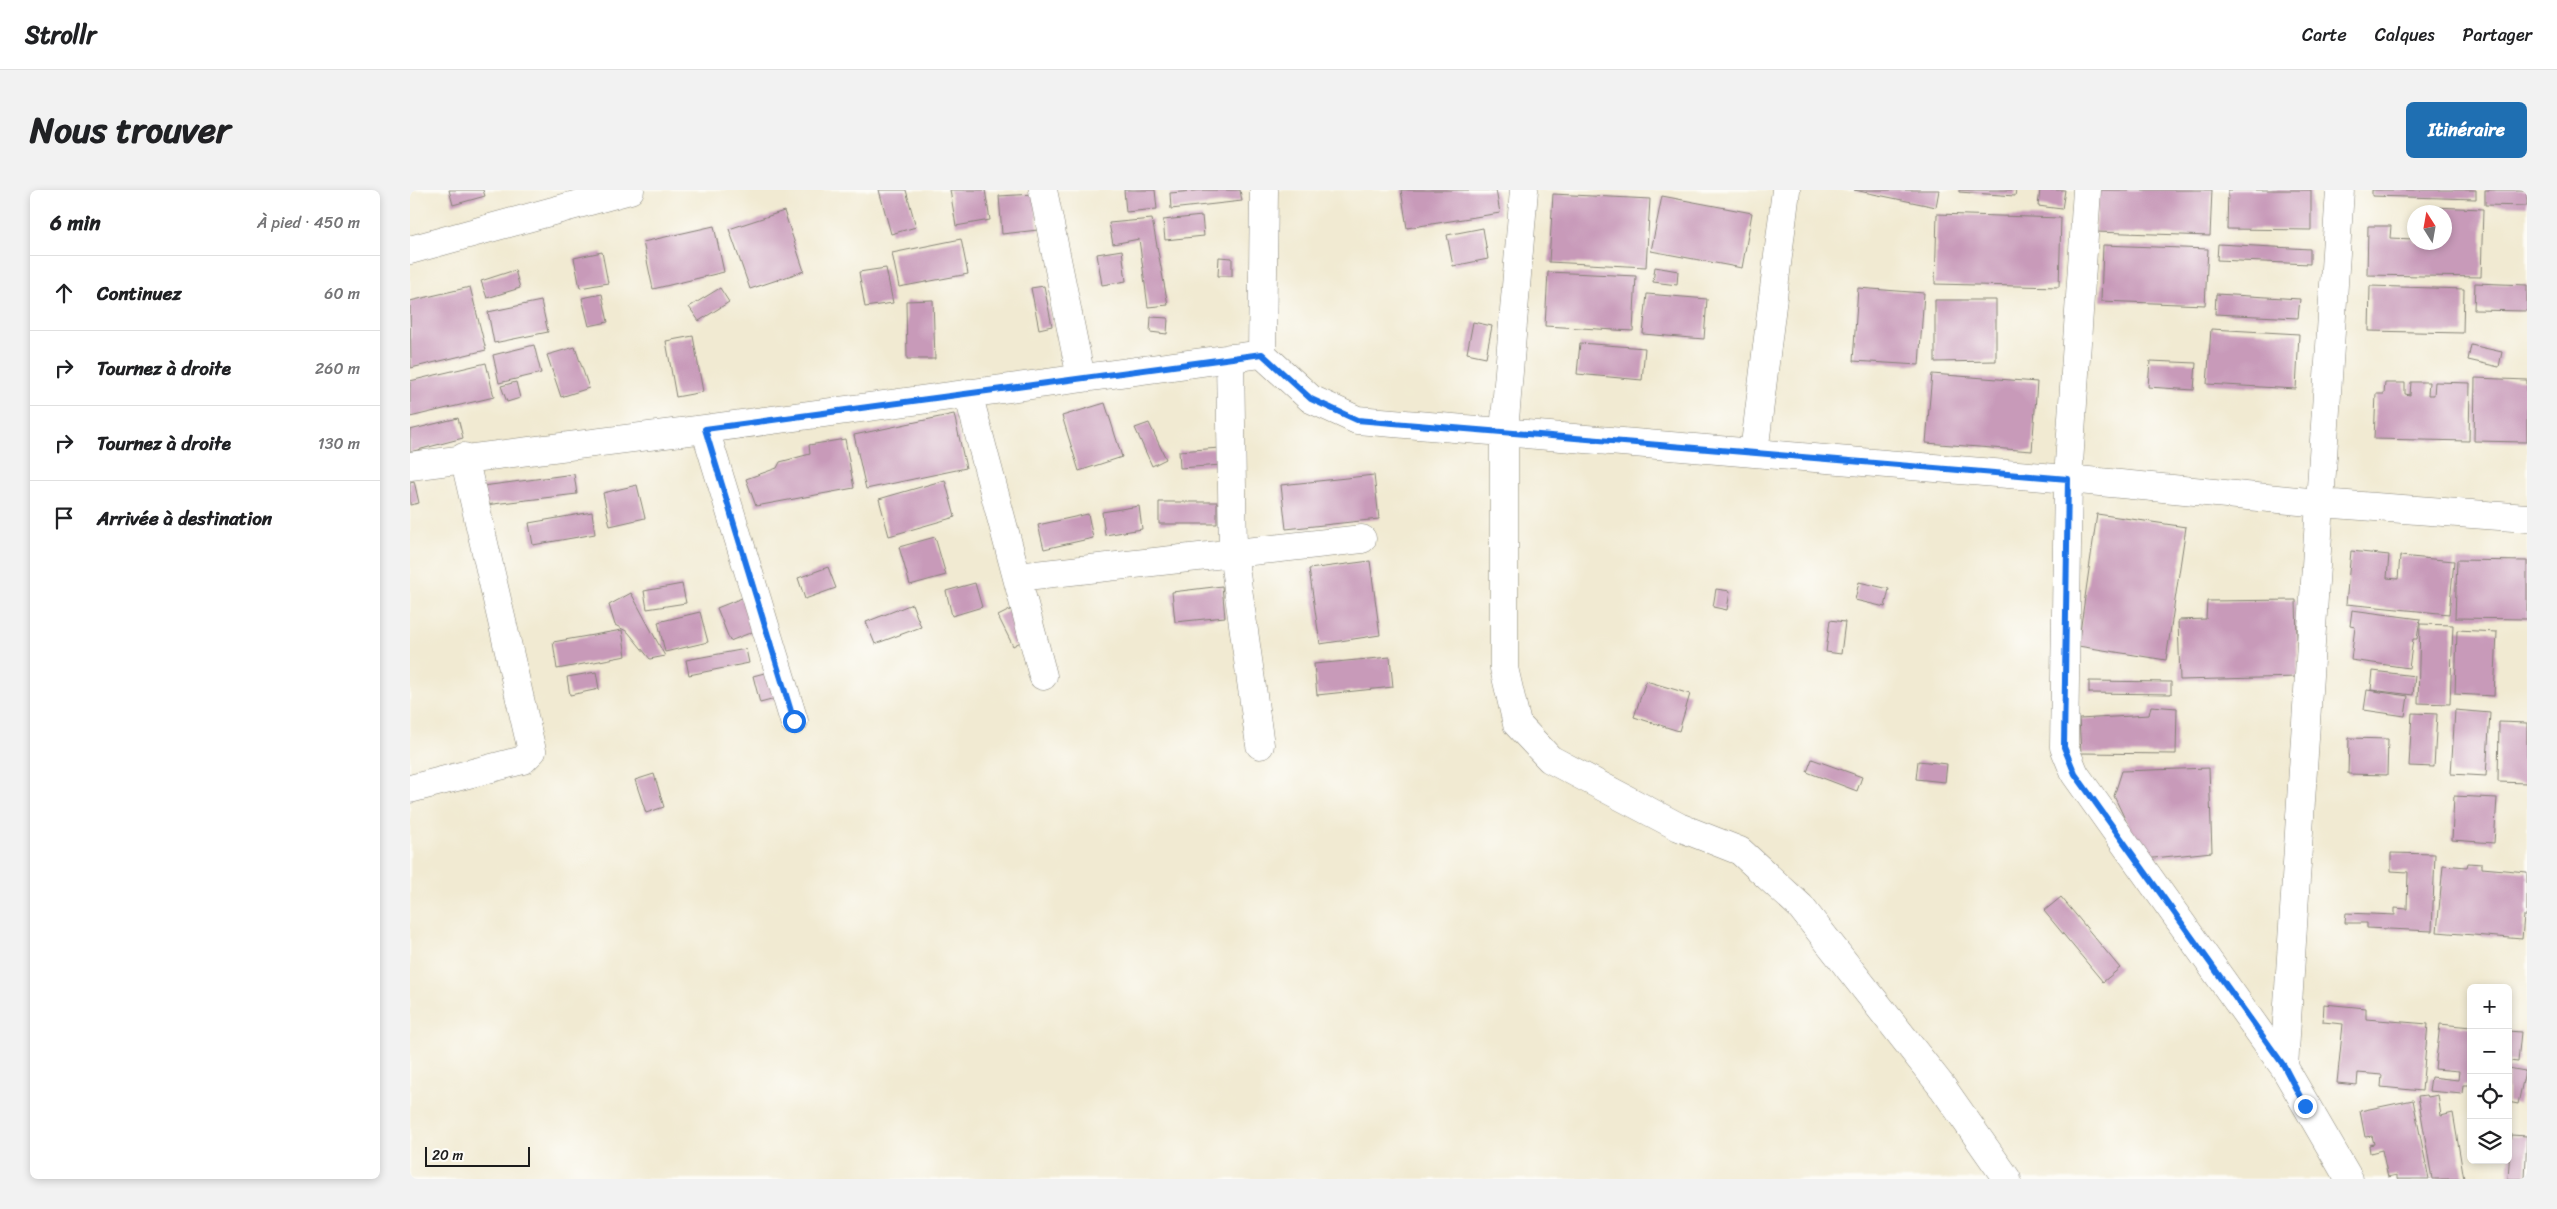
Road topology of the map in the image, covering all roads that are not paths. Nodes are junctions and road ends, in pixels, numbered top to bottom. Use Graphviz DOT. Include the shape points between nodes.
graph roads {
  1 [pos="628,190"];
  2 [pos="1042,190"];
  3 [pos="1264,190"];
  4 [pos="1524,190"];
  5 [pos="1786,190"];
  6 [pos="2086,190"];
  7 [pos="2340,190"];
  8 [pos="410,250"];
  9 [pos="1262,354"];
  10 [pos="1230,358"];
  11 [pos="1081,378"];
  12 [pos="968,393"];
  13 [pos="705,429"];
  14 [pos="1504,432"];
  15 [pos="1754,453"];
  16 [pos="464,457"];
  17 [pos="410,466"];
  18 [pos="2068,479"];
  19 [pos="2320,503"];
  20 [pos="2527,518"];
  21 [pos="1362,539"];
  22 [pos="1232,553"];
  23 [pos="1017,577"];
  24 [pos="1043,676"];
  25 [pos="794,721"];
  26 [pos="1260,745"];
  27 [pos="410,790"];
  28 [pos="2284,1066"];
  29 [pos="2007,1179"];
  30 [pos="2349,1179"];
  1 -- 8 [label="street"];
  2 -- 11 [label="street"];
  3 -- 9 [label="street"];
  4 -- 14 [label="street"];
  5 -- 15 [label="street"];
  6 -- 18 [label="street"];
  7 -- 19 [label="street"];
  9 -- 10 [label="street"];
  9 -- 14 [label="street" via="1311,399 1357,420"];
  10 -- 11 [label="street"];
  10 -- 22 [label="street"];
  11 -- 12 [label="street"];
  12 -- 13 [label="street"];
  12 -- 23 [label="street"];
  13 -- 16 [label="street"];
  13 -- 25 [label="street"];
  14 -- 15 [label="street"];
  14 -- 29 [label="street" via="1504,668 1517,724 1550,759 1679,827 1740,851 1754,863 1800,906 1943,1088"];
  15 -- 18 [label="street"];
  16 -- 17 [label="street"];
  16 -- 27 [label="street" via="532,751 523,760"];
  18 -- 19 [label="street"];
  18 -- 28 [label="street" via="2064,747 2075,774"];
  19 -- 20 [label="street"];
  19 -- 28 [label="street"];
  21 -- 22 [label="street"];
  22 -- 23 [label="street"];
  22 -- 26 [label="street"];
  23 -- 24 [label="street"];
  28 -- 30 [label="street"];
}
